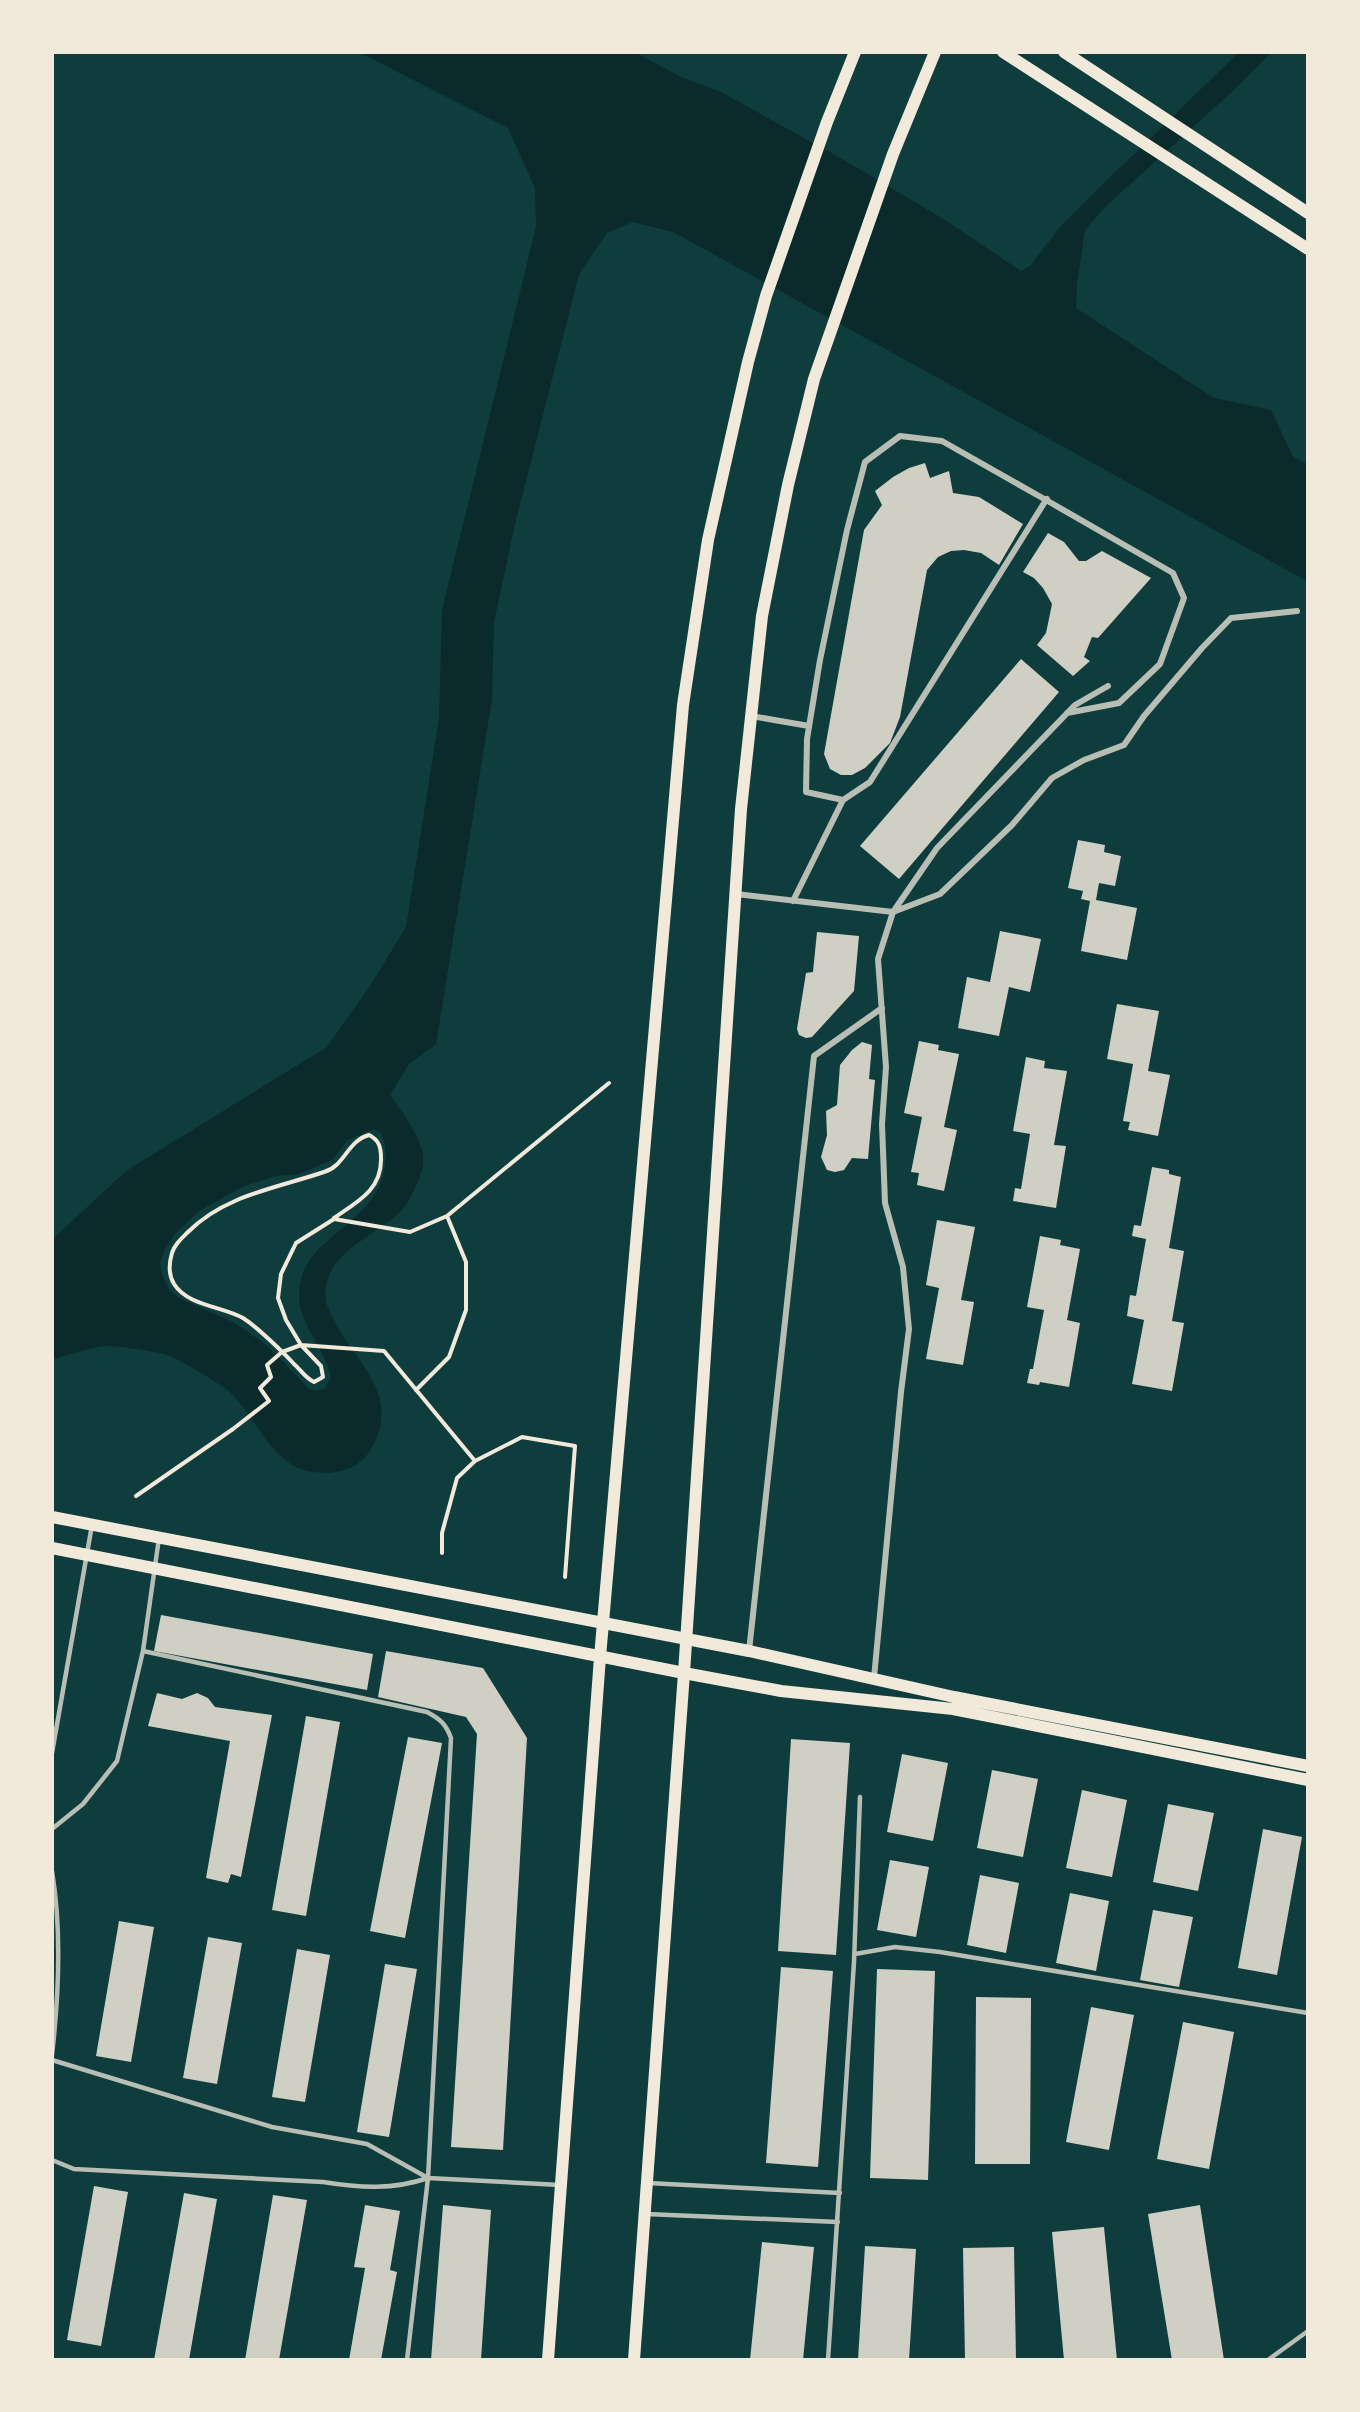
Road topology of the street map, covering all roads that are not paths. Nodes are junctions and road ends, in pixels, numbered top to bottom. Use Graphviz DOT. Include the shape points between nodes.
graph roads {
  1 [pos="855,52"];
  2 [pos="935,52"];
  3 [pos="1003,52"];
  4 [pos="1064,52"];
  5 [pos="1308,213"];
  6 [pos="1308,249"];
  7 [pos="1046,499"];
  8 [pos="1297,611"];
  9 [pos="1108,686"];
  10 [pos="1067,713"];
  11 [pos="752,716"];
  12 [pos="809,726"];
  13 [pos="843,800"];
  14 [pos="736,894"];
  15 [pos="793,901"];
  16 [pos="893,912"];
  17 [pos="882,1008"];
  18 [pos="52,1517"];
  19 [pos="92,1525"];
  20 [pos="159,1539"];
  21 [pos="52,1548"];
  22 [pos="87,1554"];
  23 [pos="155,1569"];
  24 [pos="603,1623"];
  25 [pos="685,1639"];
  26 [pos="143,1651"];
  27 [pos="748,1651"];
  28 [pos="600,1657"];
  29 [pos="684,1673"];
  30 [pos="874,1678"];
  31 [pos="52,1754"];
  32 [pos="1308,1766"];
  33 [pos="1308,1780"];
  34 [pos="860,1797"];
  35 [pos="52,1829"];
  36 [pos="52,1871"];
  37 [pos="855,1954"];
  38 [pos="1308,2013"];
  39 [pos="52,2055"];
  40 [pos="52,2060"];
  41 [pos="52,2160"];
  42 [pos="428,2178"];
  43 [pos="647,2183"];
  44 [pos="561,2185"];
  45 [pos="840,2193"];
  46 [pos="645,2214"];
  47 [pos="838,2222"];
  48 [pos="1308,2331"];
  49 [pos="407,2360"];
  50 [pos="548,2360"];
  51 [pos="634,2360"];
  52 [pos="828,2360"];
  53 [pos="1268,2360"];
  1 -- 24 [label="main road" via="766,296 708,540 683,705"];
  2 -- 11 [label="main road" via="893,154 814,379 762,616"];
  3 -- 6 [label="main road"];
  4 -- 5 [label="main road"];
  7 -- 10 [label="street" via="1173,573 1184,598 1160,664 1119,703"];
  7 -- 12 [label="street" via="942,441 900,436 865,462 847,531"];
  7 -- 13 [label="street" via="870,782"];
  8 -- 16 [label="street" via="1231,618 1151,707 1124,745 1084,760 1052,778 1012,825 940,894"];
  9 -- 10 [label="street"];
  10 -- 16 [label="street" via="937,848"];
  11 -- 12 [label="street"];
  11 -- 14 [label="main road"];
  12 -- 13 [label="street" via="806,792"];
  13 -- 15 [label="street"];
  14 -- 15 [label="street"];
  14 -- 25 [label="main road"];
  15 -- 16 [label="street"];
  16 -- 17 [label="street" via="878,959"];
  17 -- 27 [label="street" via="814,1056"];
  17 -- 30 [label="street" via="886,1067 882,1124 885,1203 903,1267 909,1329"];
  18 -- 19 [label="main road"];
  19 -- 20 [label="main road"];
  19 -- 22 [label="lane"];
  20 -- 23 [label="lane"];
  20 -- 24 [label="main road"];
  21 -- 22 [label="main road"];
  22 -- 23 [label="main road"];
  22 -- 31 [label="lane"];
  23 -- 26 [label="lane"];
  23 -- 28 [label="main road"];
  24 -- 25 [label="main road"];
  24 -- 28 [label="main road"];
  25 -- 27 [label="main road"];
  25 -- 29 [label="main road"];
  26 -- 35 [label="lane" via="117,1761 83,1803"];
  26 -- 42 [label="lane" via="427,1712 447,1727 451,1738"];
  27 -- 30 [label="main road"];
  28 -- 29 [label="main road"];
  28 -- 44 [label="main road"];
  29 -- 33 [label="main road" via="792,1692 953,1710"];
  29 -- 43 [label="main road"];
  30 -- 32 [label="main road"];
  34 -- 37 [label="lane"];
  36 -- 39 [label="lane" via="58,2001"];
  37 -- 38 [label="lane" via="895,1947 940,1952"];
  37 -- 45 [label="lane"];
  40 -- 42 [label="lane" via="272,2127 367,2144"];
  41 -- 42 [label="lane" via="74,2169 323,2182 362,2188 407,2185"];
  42 -- 44 [label="lane"];
  42 -- 49 [label="lane"];
  43 -- 45 [label="lane"];
  43 -- 46 [label="main road"];
  44 -- 50 [label="main road"];
  45 -- 47 [label="lane"];
  46 -- 47 [label="lane"];
  46 -- 51 [label="main road"];
  47 -- 52 [label="lane"];
  48 -- 53 [label="lane"];
}
